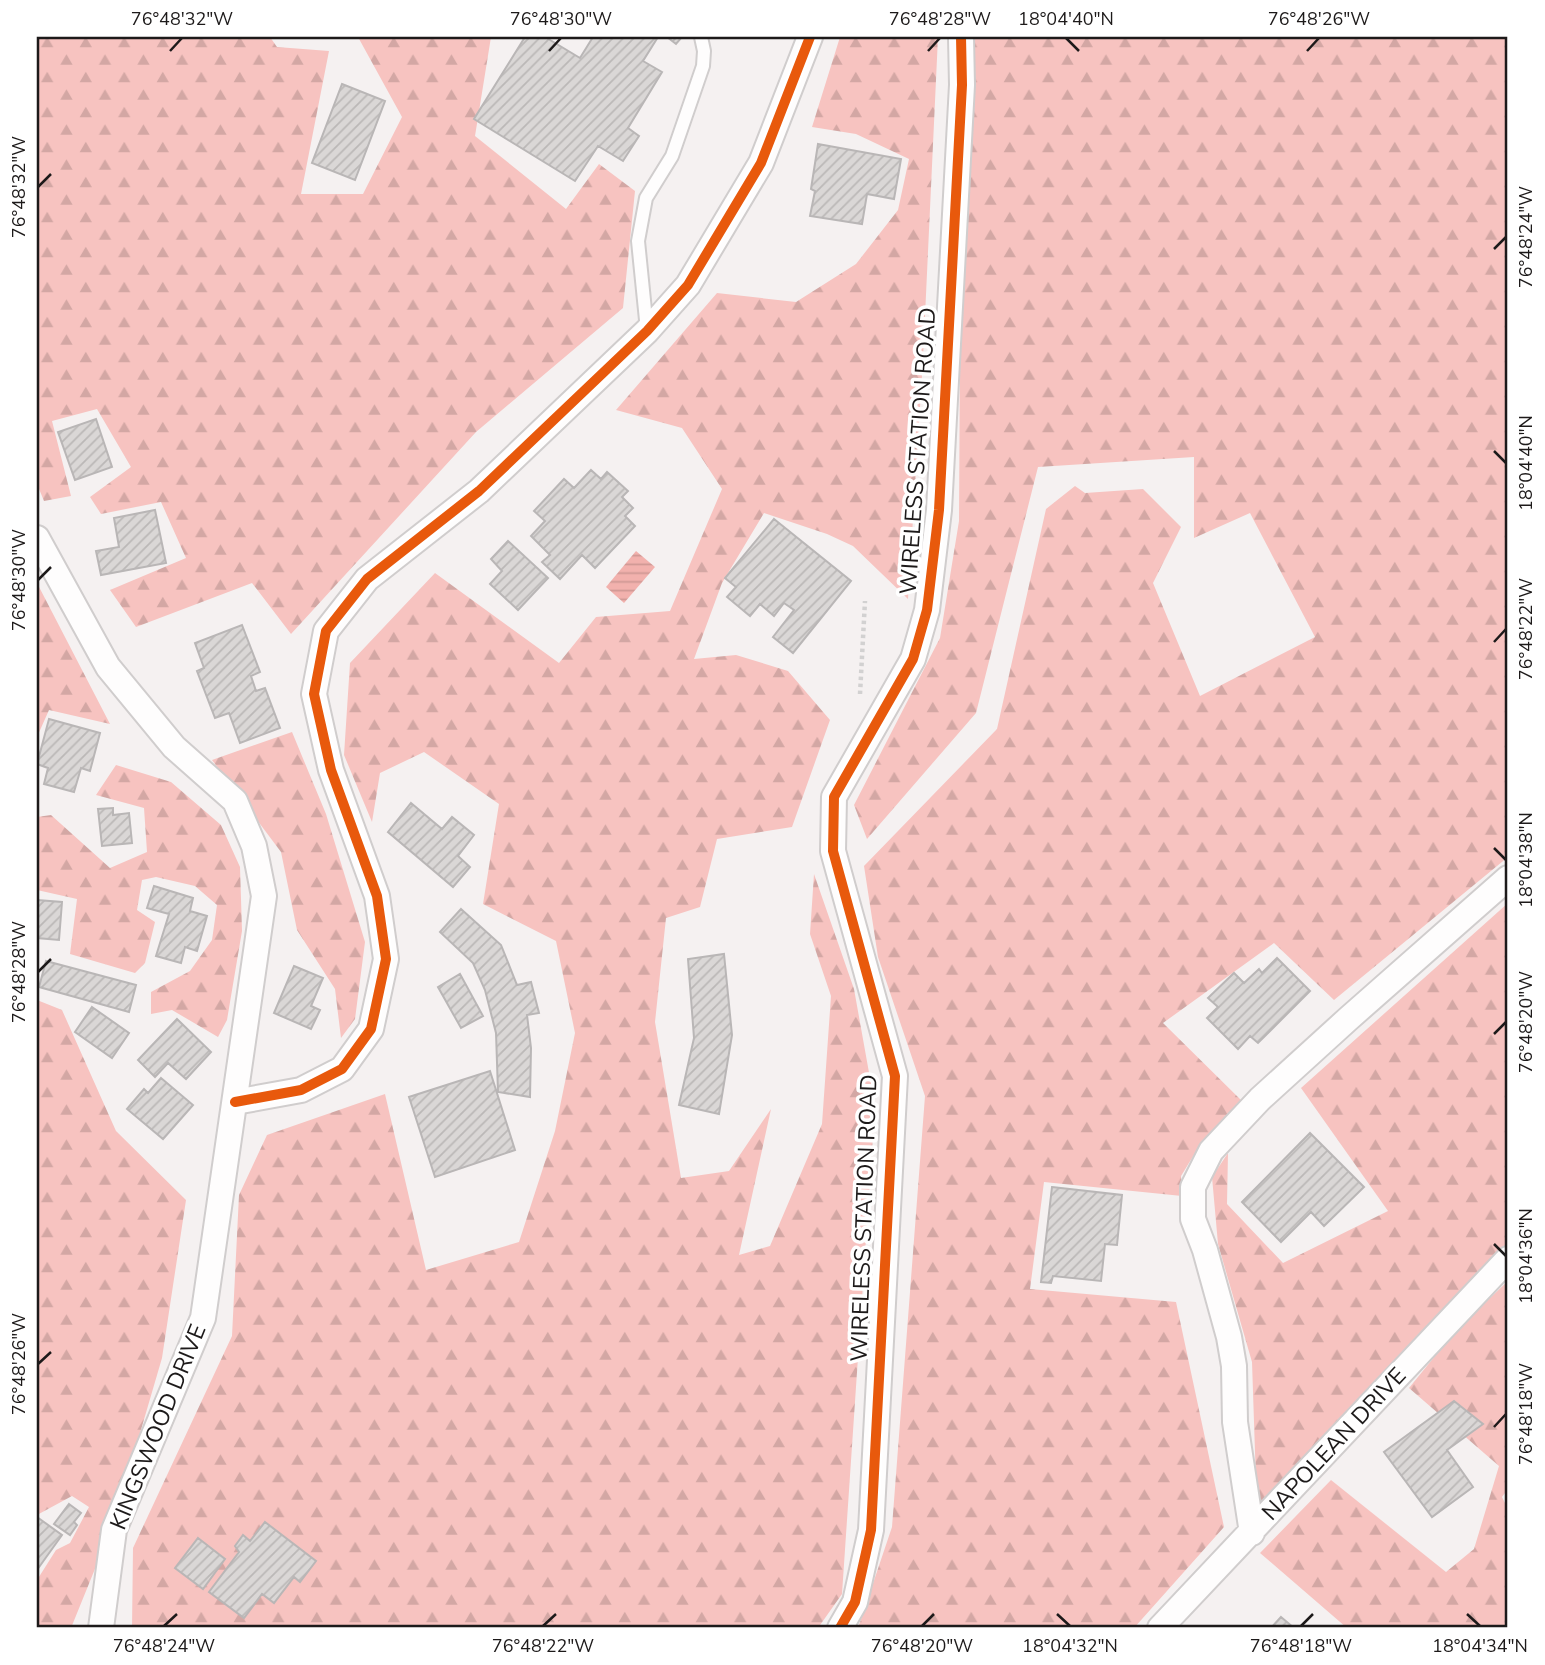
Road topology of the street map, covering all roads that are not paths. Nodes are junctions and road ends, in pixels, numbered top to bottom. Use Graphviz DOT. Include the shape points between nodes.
graph roads {
  1 [pos="701,37"];
  2 [pos="810,37"];
  3 [pos="961,37"];
  4 [pos="648,331"];
  5 [pos="37,538"];
  6 [pos="1508,878"];
  7 [pos="235,1101"];
  8 [pos="1508,1259"];
  9 [pos="1252,1533"];
  10 [pos="101,1628"];
  11 [pos="840,1628"];
  12 [pos="1160,1628"];
  1 -- 4 [label="lane" via="703,66 672,156 646,198 638,241"];
  2 -- 4 [label="street" via="761,163 688,285"];
  3 -- 11 [label="street, WIRELESS STATION ROAD" via="939,510 927,610 913,659 834,797 833,851 895,1076 871,1530 855,1602"];
  4 -- 7 [label="street" via="479,491 367,579 326,631 314,694 331,770 377,896 386,959 371,1029 342,1069 301,1090"];
  5 -- 7 [label="street" via="107,667 174,747 234,801 254,846 264,896"];
  6 -- 9 [label="street" via="1261,1100 1211,1152 1193,1187 1193,1219 1234,1366 1235,1422"];
  7 -- 10 [label="street, KINGSWOOD DRIVE" via="203,1318 114,1530"];
  8 -- 9 [label="street, NAPOLEAN DRIVE"];
  9 -- 12 [label="street, NAPOLEAN DRIVE"];
}
